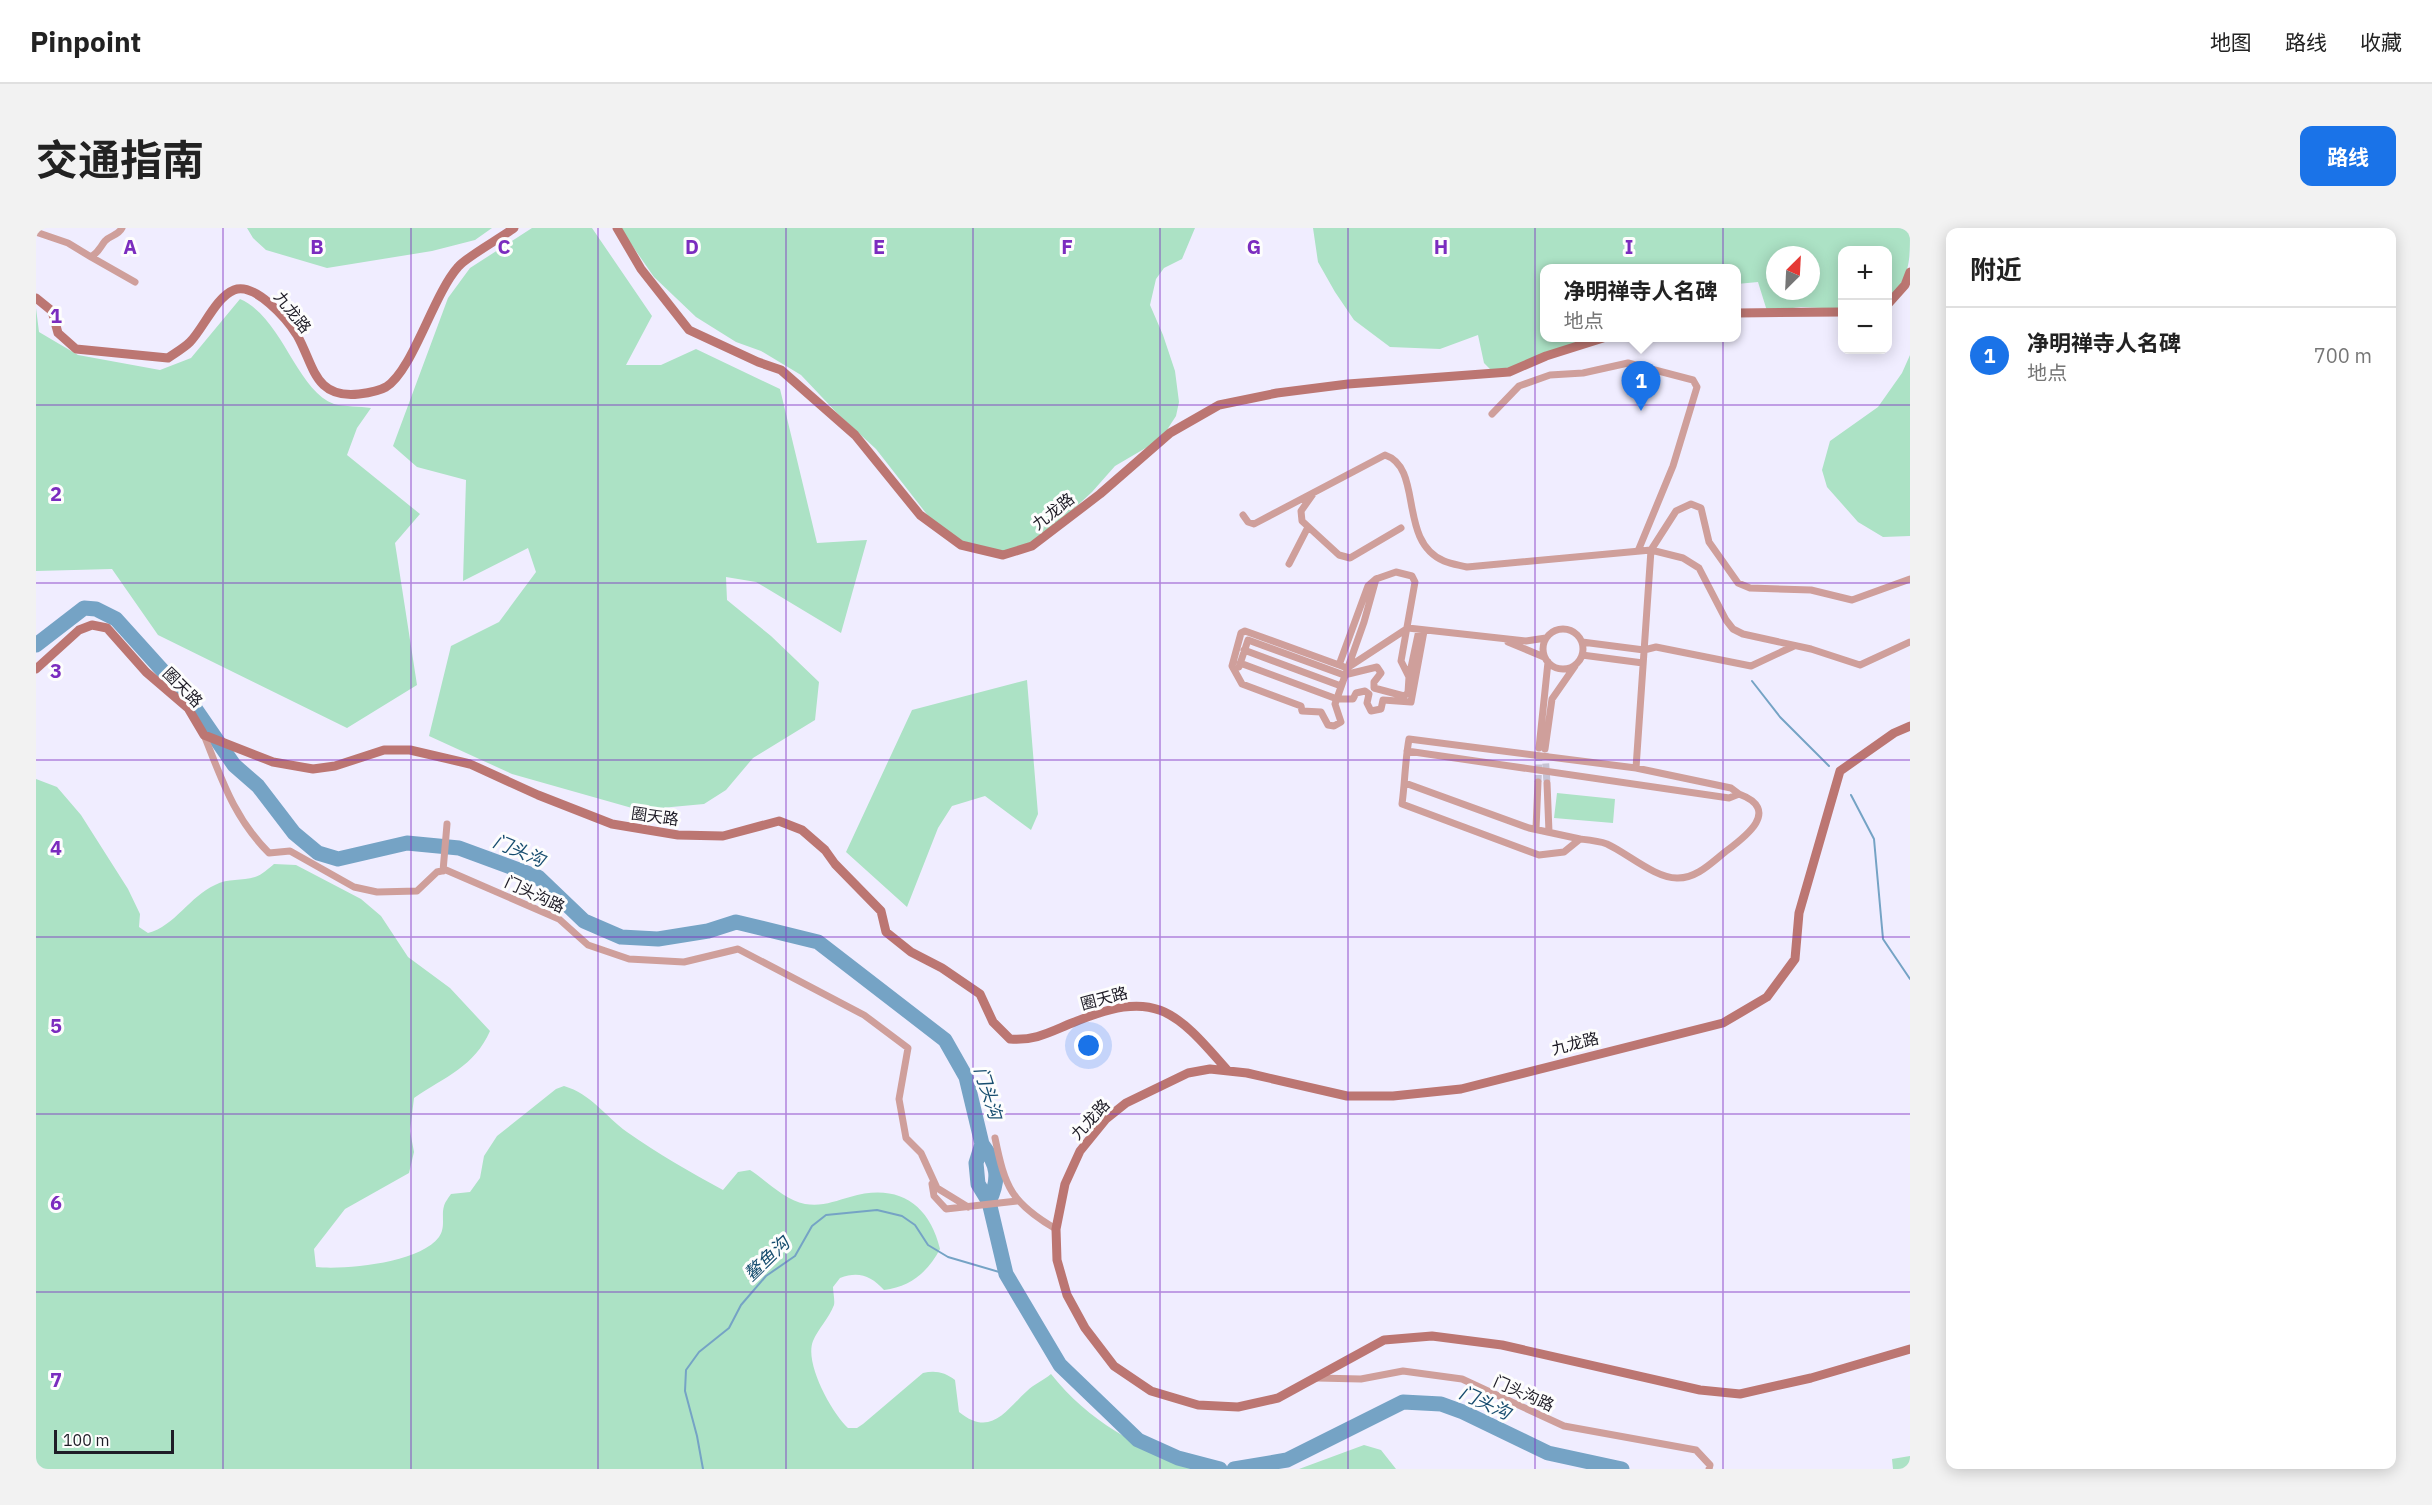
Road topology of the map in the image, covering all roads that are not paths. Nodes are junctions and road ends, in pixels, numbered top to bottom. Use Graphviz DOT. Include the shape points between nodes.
graph roads {
  1 [pos="122,228"];
  2 [pos="514,228"];
  3 [pos="617,228"];
  4 [pos="36,232"];
  5 [pos="91,256"];
  6 [pos="1910,272"];
  7 [pos="135,282"];
  8 [pos="36,298"];
  9 [pos="1891,300"];
  10 [pos="1838,312"];
  11 [pos="1741,313"];
  12 [pos="1590,342"];
  13 [pos="1492,414"];
  14 [pos="1314,492"];
  15 [pos="1243,515"];
  16 [pos="1308,526"];
  17 [pos="1401,528"];
  18 [pos="1651,550"];
  19 [pos="1638,551"];
  20 [pos="1289,564"];
  21 [pos="1376,579"];
  22 [pos="1910,579"];
  23 [pos="1408,628"];
  24 [pos="1421,630"];
  25 [pos="1244,638"];
  26 [pos="1546,638"];
  27 [pos="1500,639"];
  28 [pos="1582,642"];
  29 [pos="1910,642"];
  30 [pos="1795,645"];
  31 [pos="1244,650"];
  32 [pos="1644,650"];
  33 [pos="1582,655"];
  34 [pos="1546,659"];
  35 [pos="1240,663"];
  36 [pos="1643,663"];
  37 [pos="1576,664"];
  38 [pos="1339,665"];
  39 [pos="36,669"];
  40 [pos="1346,671"];
  41 [pos="1237,675"];
  42 [pos="1409,677"];
  43 [pos="1341,686"];
  44 [pos="1337,699"];
  45 [pos="1910,726"];
  46 [pos="204,735"];
  47 [pos="1407,751"];
  48 [pos="1636,768"];
  49 [pos="1538,782"];
  50 [pos="1405,783"];
  51 [pos="1547,783"];
  52 [pos="1739,794"];
  53 [pos="447,824"];
  54 [pos="1536,829"];
  55 [pos="1549,832"];
  56 [pos="1580,839"];
  57 [pos="443,870"];
  58 [pos="1228,1071"];
  59 [pos="995,1138"];
  60 [pos="932,1181"];
  61 [pos="1017,1201"];
  62 [pos="968,1207"];
  63 [pos="1056,1228"];
  64 [pos="1910,1349"];
  65 [pos="1317,1378"];
  66 [pos="1709,1467"];
  1 -- 5 [label="street"];
  2 -- 8 [label="street, 九龙路" via="459,266 404,368 385,387 365,393 342,396 327,388 312,370 297,334 267,299 248,289 234,290 213,310 190,342 168,358 76,350 58,333 52,311"];
  3 -- 12 [label="street, 九龙路" via="641,269 689,330 781,370 855,435 920,515 961,545 1003,555 1032,546 1170,433 1219,405 1348,384 1509,372"];
  4 -- 5 [label="street"];
  5 -- 7 [label="street"];
  6 -- 9 [label="street" via="1905,285"];
  10 -- 11 [label="street"];
  13 -- 19 [label="street" via="1519,386 1550,375 1583,373 1628,363 1693,381 1697,387 1673,466"];
  14 -- 15 [label="street" via="1254,524"];
  14 -- 16 [label="street" via="1301,511 1302,521"];
  14 -- 19 [label="street" via="1385,455 1396,458 1404,471 1414,526 1423,544 1442,561 1467,567"];
  16 -- 17 [label="street" via="1339,555 1350,558"];
  16 -- 20 [label="street"];
  18 -- 19 [label="street"];
  18 -- 22 [label="street" via="1676,511 1690,504 1701,508 1709,542 1737,583 1750,588 1811,590 1852,600"];
  18 -- 30 [label="street" via="1683,558 1699,568 1733,629"];
  18 -- 32 [label="street"];
  21 -- 23 [label="street" via="1396,572 1412,576 1415,582"];
  21 -- 38 [label="street" via="1368,586"];
  21 -- 40 [label="street"];
  23 -- 24 [label="street"];
  23 -- 40 [label="street"];
  23 -- 42 [label="street" via="1401,661"];
  24 -- 27 [label="street"];
  24 -- 42 [label="street"];
  24 -- 44 [label="street" via="1412,702 1383,700 1381,710 1371,711 1365,691 1356,693 1353,699"];
  25 -- 31 [label="street"];
  25 -- 38 [label="street" via="1245,631"];
  25 -- 40 [label="street"];
  25 -- 41 [label="street" via="1232,666"];
  26 -- 27 [label="street"];
  26 -- 28 [label="street" via="1563,629 1575,633"];
  26 -- 34 [label="street"];
  27 -- 34 [label="street"];
  28 -- 32 [label="street"];
  28 -- 33 [label="street"];
  29 -- 30 [label="street" via="1860,665"];
  30 -- 32 [label="street" via="1750,666 1656,647"];
  31 -- 35 [label="street"];
  31 -- 43 [label="street"];
  32 -- 36 [label="street"];
  33 -- 36 [label="street"];
  33 -- 37 [label="street"];
  34 -- 37 [label="street" via="1560,669"];
  34 -- 37 [label="street" via="1542,748 1552,699"];
  35 -- 41 [label="street"];
  35 -- 44 [label="street"];
  36 -- 48 [label="street"];
  38 -- 40 [label="street"];
  39 -- 46 [label="street, 圈天路" via="79,630 92,625 107,628 146,672 188,708"];
  40 -- 42 [label="street" via="1377,667 1381,673 1374,688 1404,696 1408,693"];
  40 -- 43 [label="street"];
  41 -- 44 [label="street" via="1242,684 1301,706 1302,711 1321,712 1334,726 1341,722"];
  43 -- 44 [label="street"];
  45 -- 58 [label="street, 九龙路" via="1840,771 1799,913 1795,959 1767,997 1723,1023 1461,1089 1393,1096 1347,1096"];
  46 -- 57 [label="street" via="229,799 248,832 269,854 290,851 354,887 377,892 417,891"];
  46 -- 58 [label="street, 圈天路" via="273,762 313,769 384,750 410,750 470,764 612,824 678,835 723,836 778,821 802,830 825,850 881,911 886,932 980,994 993,1022 1011,1039 1029,1040 1095,1014 1125,1005 1145,1005 1161,1010 1197,1036"];
  47 -- 48 [label="street" via="1409,739"];
  47 -- 50 [label="street"];
  47 -- 52 [label="street" via="1729,798"];
  48 -- 52 [label="street" via="1731,788"];
  49 -- 54 [label="street"];
  50 -- 54 [label="street"];
  50 -- 56 [label="street" via="1402,804 1539,855 1564,852"];
  51 -- 55 [label="street"];
  52 -- 56 [label="street" via="1757,805 1758,819 1751,832 1695,875 1676,879 1606,843"];
  53 -- 57 [label="street"];
  54 -- 55 [label="street"];
  55 -- 56 [label="street"];
  57 -- 60 [label="street, 门头沟路" via="560,919 588,945 629,959 684,962 738,950 864,1015 908,1048 899,1099 901,1117 906,1138 921,1153"];
  58 -- 63 [label="street, 九龙路" via="1188,1073 1125,1103 1106,1119 1080,1151 1065,1184"];
  59 -- 61 [label="street" via="1003,1176"];
  60 -- 62 [label="street"];
  60 -- 62 [label="street" via="934,1196 943,1207"];
  61 -- 62 [label="street"];
  61 -- 63 [label="street"];
  63 -- 65 [label="street, 九龙路" via="1057,1260 1067,1295 1085,1328 1114,1366 1151,1391 1198,1405 1238,1407 1278,1398"];
  64 -- 65 [label="street, 九龙路" via="1740,1394 1700,1390 1502,1345 1432,1336 1384,1340"];
  65 -- 66 [label="street, 门头沟路" via="1361,1379 1403,1371 1462,1379 1564,1426 1696,1450"];
}
